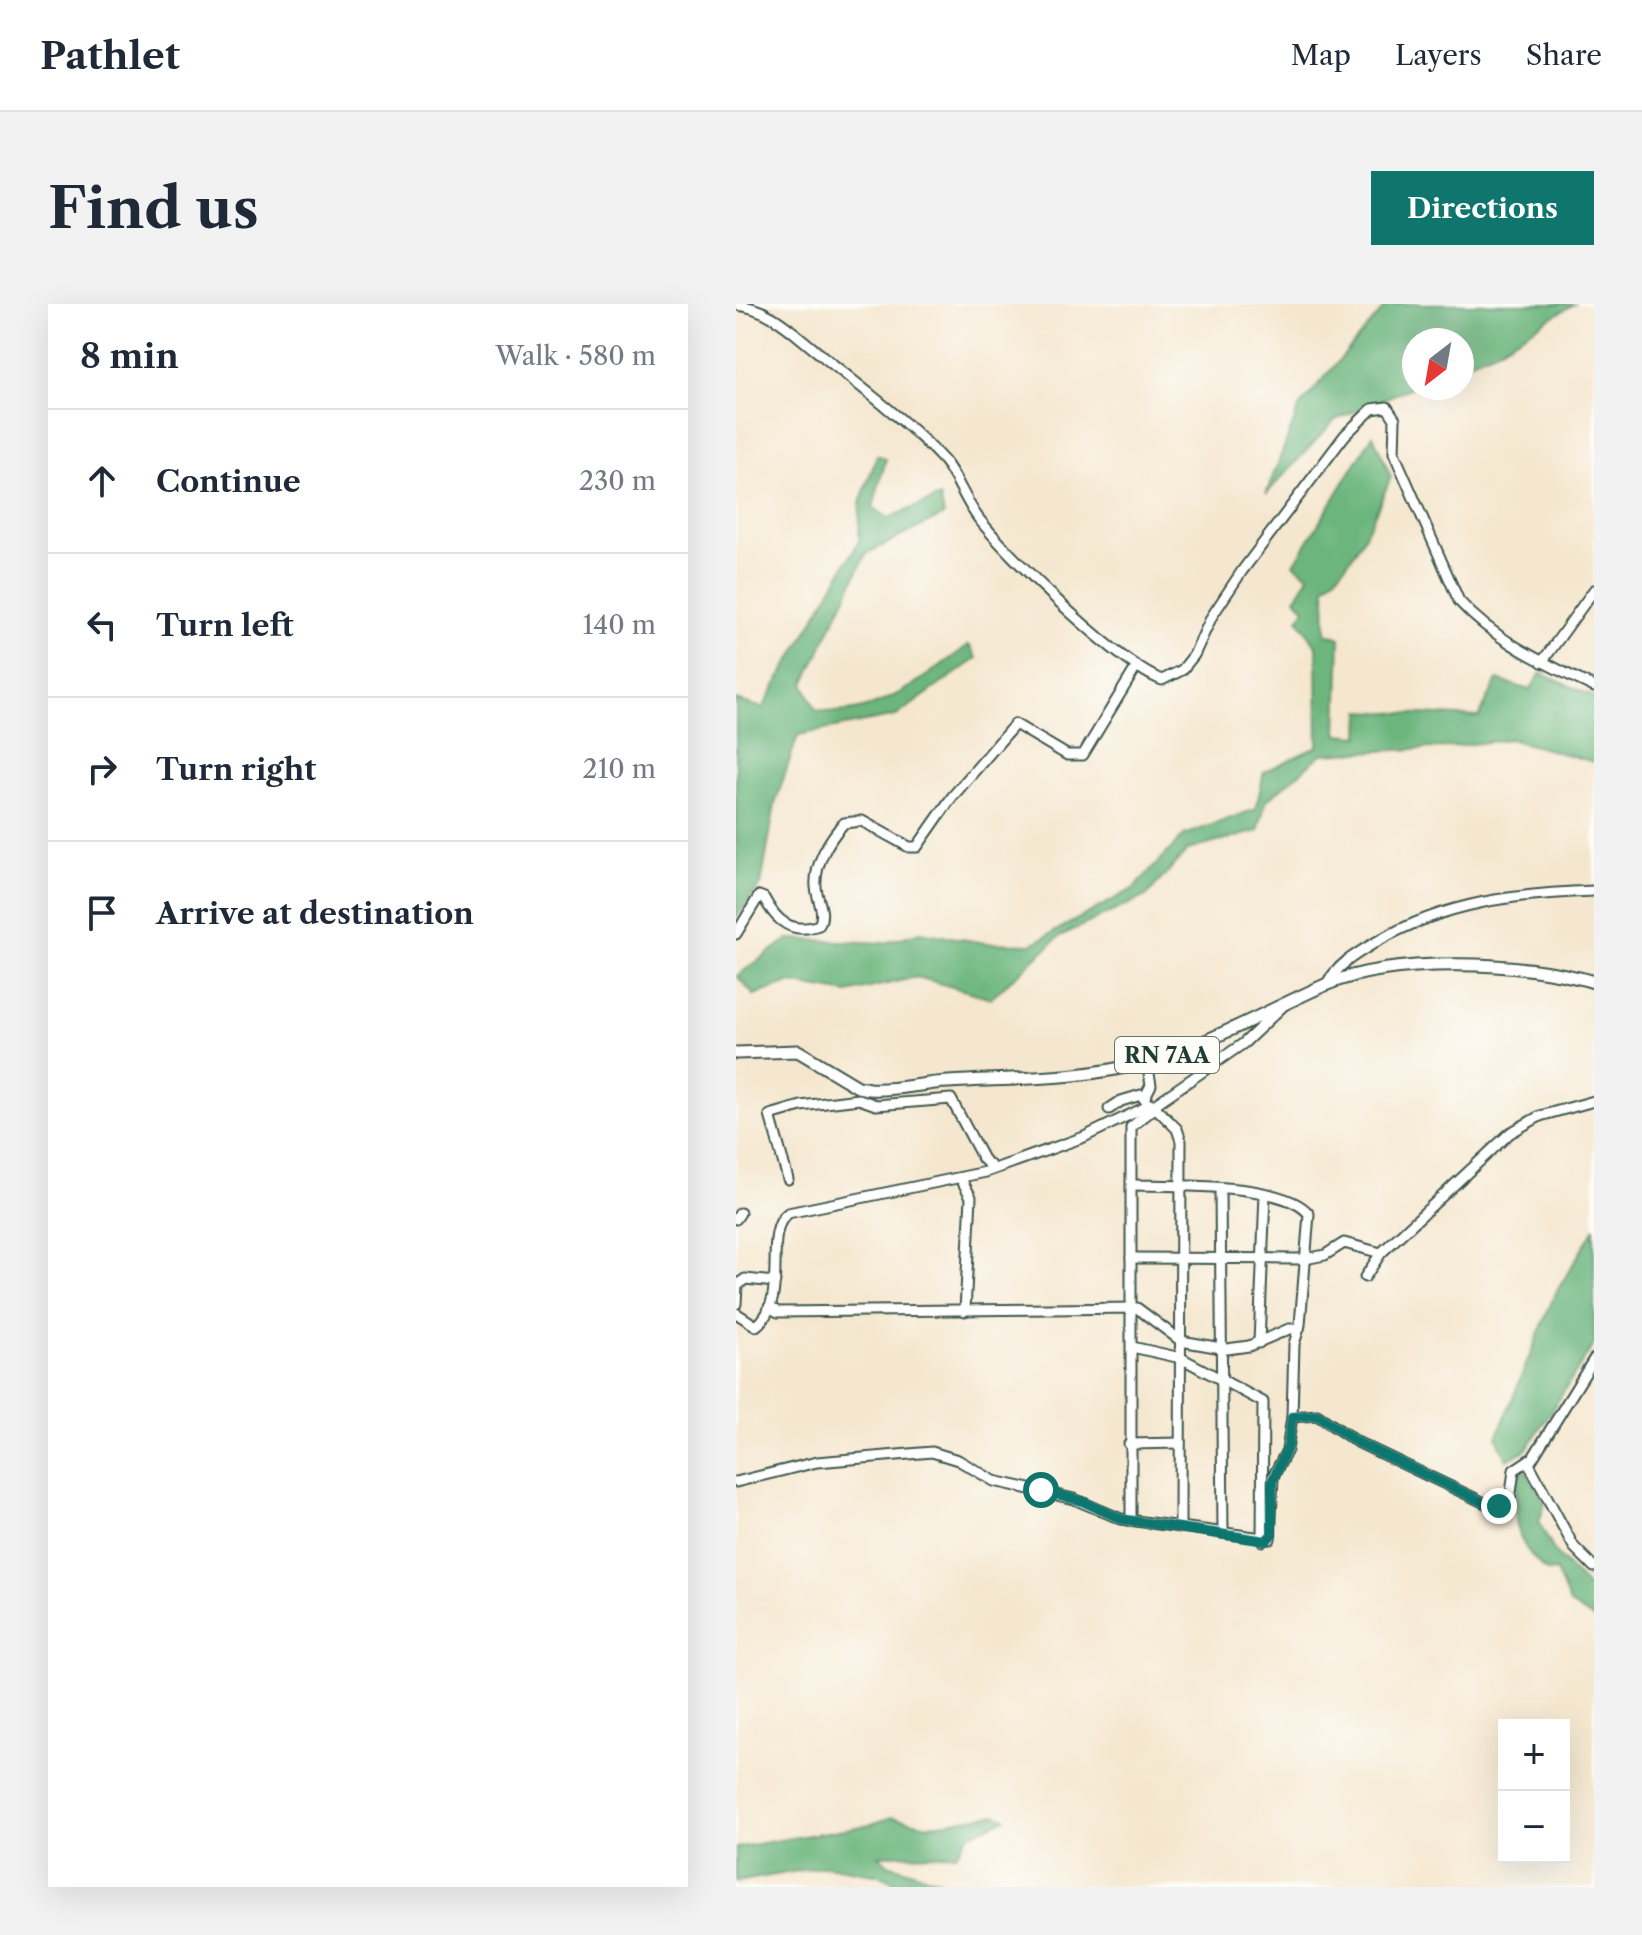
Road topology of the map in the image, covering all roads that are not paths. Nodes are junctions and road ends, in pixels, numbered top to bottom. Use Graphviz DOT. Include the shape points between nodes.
graph roads {
  1 [pos="736,305"];
  2 [pos="1594,590"];
  3 [pos="1542,662"];
  4 [pos="1137,666"];
  5 [pos="1594,687"];
  6 [pos="1594,891"];
  7 [pos="736,934"];
  8 [pos="1594,982"];
  9 [pos="1326,985"];
  10 [pos="1282,1007"];
  11 [pos="736,1053"];
  12 [pos="1147,1062"];
  13 [pos="868,1095"];
  14 [pos="1594,1101"];
  15 [pos="1151,1103"];
  16 [pos="1109,1109"];
  17 [pos="993,1168"];
  18 [pos="788,1179"];
  19 [pos="961,1179"];
  20 [pos="1132,1185"];
  21 [pos="1181,1186"];
  22 [pos="1220,1189"];
  23 [pos="1265,1194"];
  24 [pos="1381,1253"];
  25 [pos="1131,1258"];
  26 [pos="1181,1258"];
  27 [pos="1220,1259"];
  28 [pos="1262,1259"];
  29 [pos="1305,1259"];
  30 [pos="1365,1277"];
  31 [pos="775,1282"];
  32 [pos="736,1304"];
  33 [pos="769,1307"];
  34 [pos="1132,1308"];
  35 [pos="965,1311"];
  36 [pos="736,1313"];
  37 [pos="1299,1329"];
  38 [pos="1181,1341"];
  39 [pos="1259,1343"];
  40 [pos="1132,1347"];
  41 [pos="1220,1348"];
  42 [pos="1181,1358"];
  43 [pos="1594,1359"];
  44 [pos="1222,1379"];
  45 [pos="1292,1417"];
  46 [pos="1180,1443"];
  47 [pos="1129,1444"];
  48 [pos="1529,1460"];
  49 [pos="736,1482"];
  50 [pos="1131,1521"];
  51 [pos="1180,1527"];
  52 [pos="1223,1533"];
  53 [pos="1262,1541"];
  54 [pos="1594,1567"];
  1 -- 4 [label="street" via="783,322 940,457 978,519 1084,624"];
  2 -- 3 [label="street"];
  3 -- 4 [label="street" via="1476,620 1459,601 1394,453 1393,412 1379,405 1345,435 1251,559 1182,670 1162,680"];
  3 -- 5 [label="street"];
  4 -- 7 [label="street" via="1083,755 1067,755 1015,724 917,847 862,821 844,823 817,869 819,925 809,929 782,924 759,896"];
  6 -- 9 [label="street" via="1518,896 1431,914 1341,964"];
  8 -- 9 [label="main road, RN 7AA" via="1463,965 1388,970"];
  9 -- 10 [label="main road, RN 7AA"];
  10 -- 12 [label="main road, RN 7AA"];
  10 -- 15 [label="street" via="1244,1043"];
  11 -- 13 [label="main road" via="798,1051"];
  12 -- 13 [label="main road, RN 7AA"];
  12 -- 15 [label="street"];
  13 -- 17 [label="street" via="876,1105 953,1100 983,1159"];
  13 -- 18 [label="street" via="770,1115"];
  14 -- 24 [label="street" via="1540,1116 1510,1133"];
  15 -- 16 [label="street" via="1121,1101"];
  15 -- 17 [label="street" via="1084,1137"];
  15 -- 20 [label="street" via="1131,1127"];
  15 -- 21 [label="street" via="1181,1138"];
  17 -- 19 [label="street"];
  19 -- 31 [label="street" via="788,1213 779,1224"];
  19 -- 35 [label="street" via="971,1197"];
  20 -- 21 [label="street"];
  20 -- 25 [label="street"];
  21 -- 22 [label="street"];
  21 -- 26 [label="street"];
  22 -- 23 [label="street"];
  22 -- 27 [label="street"];
  23 -- 28 [label="street"];
  23 -- 29 [label="street" via="1309,1214"];
  24 -- 29 [label="street" via="1344,1243"];
  24 -- 30 [label="street"];
  25 -- 26 [label="street"];
  25 -- 34 [label="street"];
  26 -- 27 [label="street"];
  26 -- 38 [label="street"];
  27 -- 28 [label="street"];
  27 -- 41 [label="street"];
  28 -- 29 [label="street"];
  28 -- 39 [label="street"];
  29 -- 37 [label="street"];
  31 -- 32 [label="street" via="745,1279 737,1286"];
  31 -- 33 [label="street"];
  33 -- 35 [label="street" via="778,1312"];
  33 -- 36 [label="street" via="757,1326"];
  34 -- 35 [label="street"];
  34 -- 38 [label="street" via="1144,1311"];
  34 -- 40 [label="street"];
  37 -- 39 [label="street"];
  37 -- 45 [label="street"];
  38 -- 41 [label="street"];
  38 -- 42 [label="street"];
  39 -- 41 [label="street"];
  40 -- 42 [label="street"];
  40 -- 47 [label="street"];
  41 -- 44 [label="street"];
  42 -- 44 [label="street"];
  42 -- 46 [label="street"];
  43 -- 48 [label="street" via="1552,1432"];
  44 -- 52 [label="street"];
  44 -- 53 [label="street" via="1264,1404"];
  45 -- 48 [label="street" via="1317,1415 1357,1442 1489,1505 1510,1501 1514,1470"];
  45 -- 53 [label="street" via="1288,1446 1272,1482 1272,1534"];
  46 -- 47 [label="street"];
  46 -- 51 [label="street"];
  47 -- 50 [label="street"];
  48 -- 54 [label="street" via="1574,1547"];
  49 -- 50 [label="street" via="817,1462 932,1452 994,1481 1074,1499"];
  50 -- 51 [label="street"];
  51 -- 52 [label="street"];
  52 -- 53 [label="street"];
}
